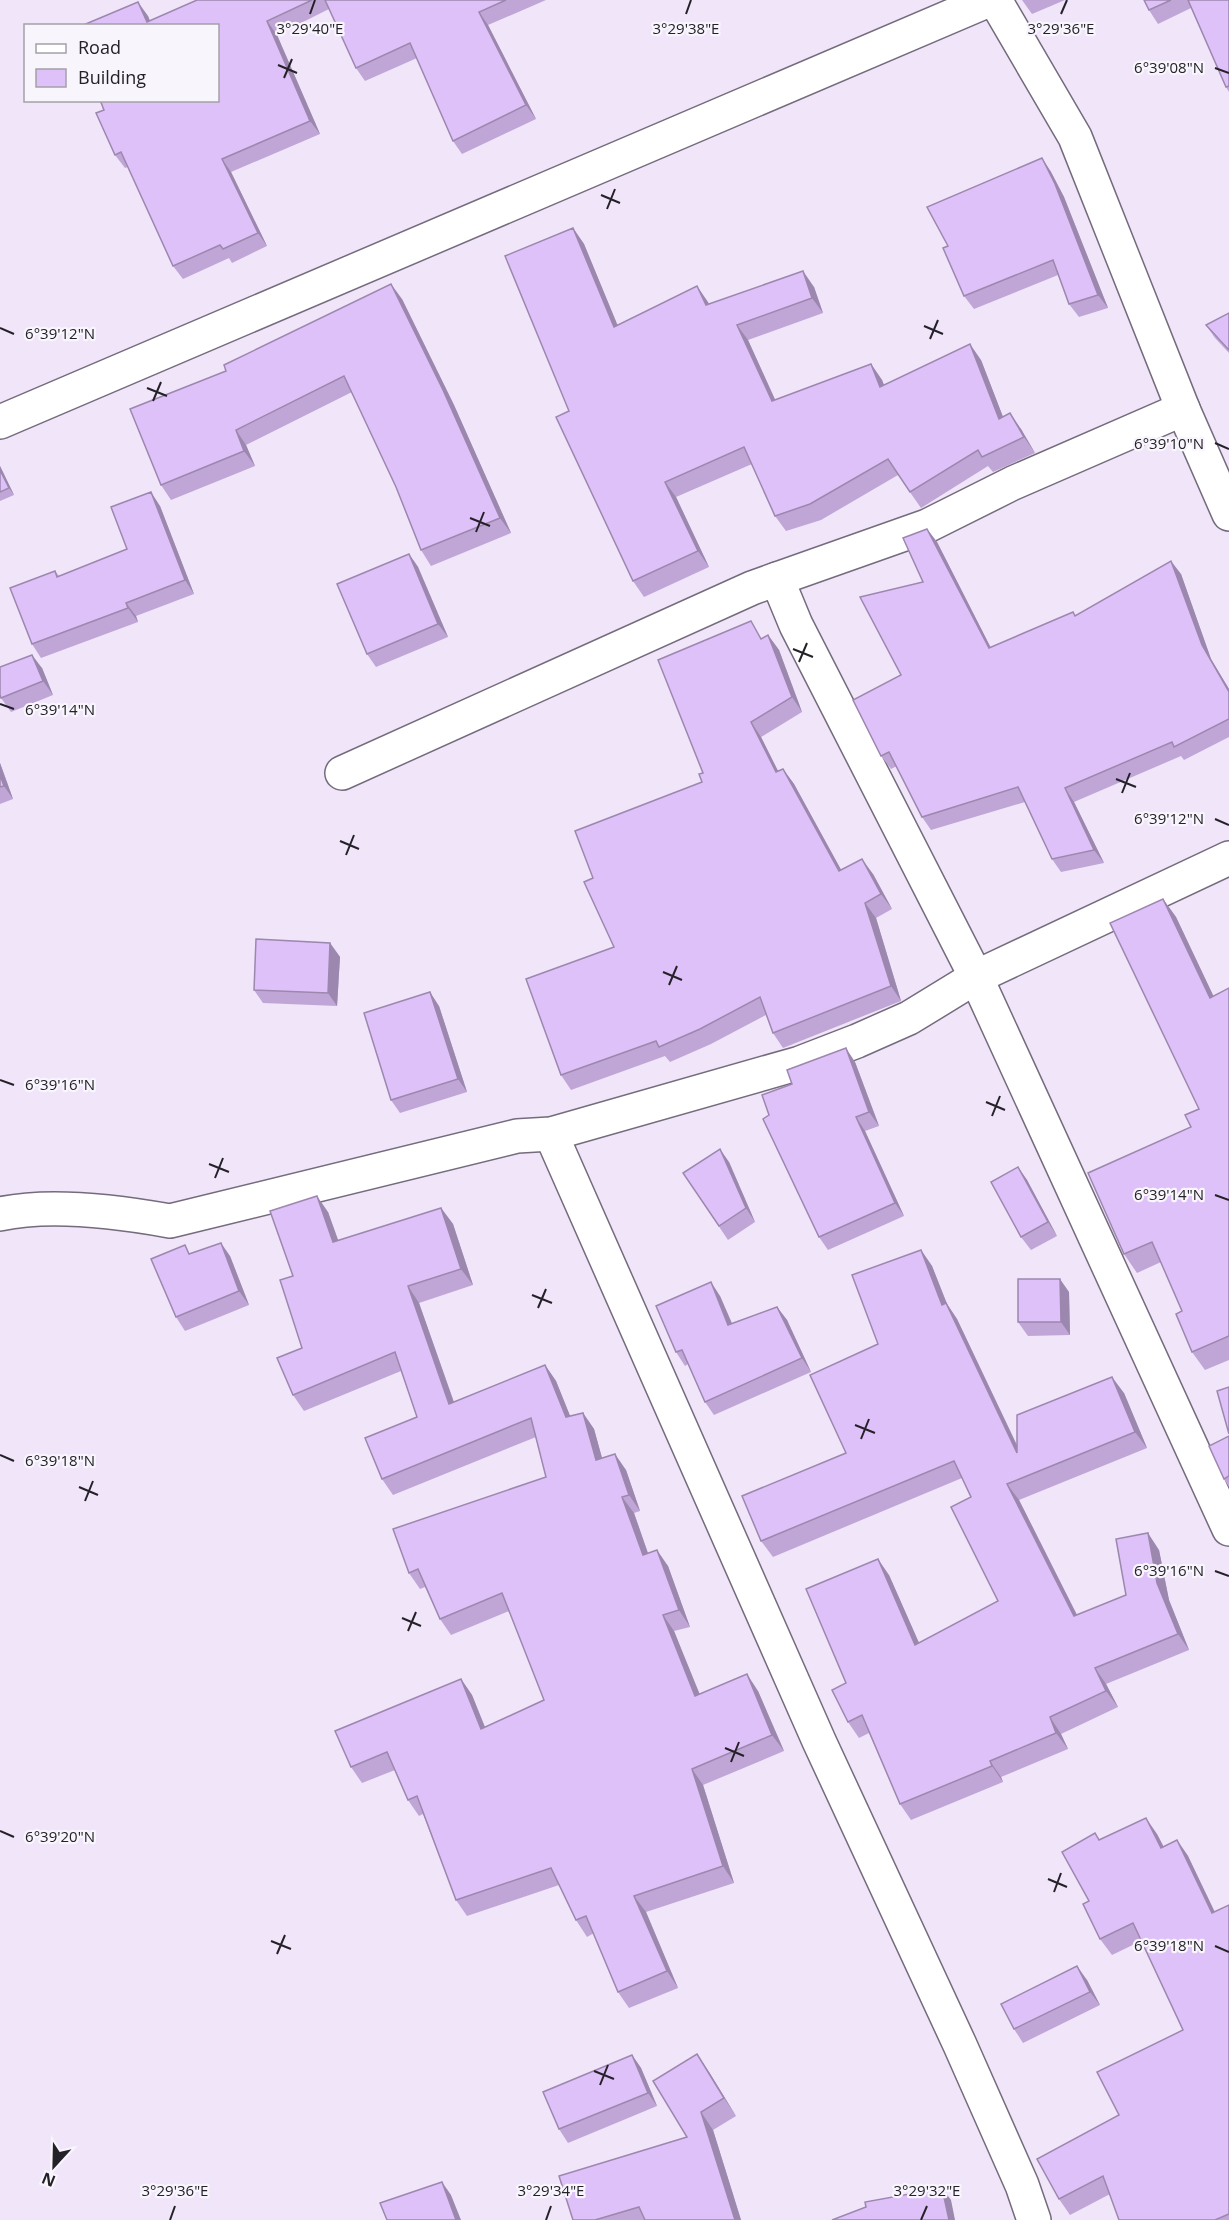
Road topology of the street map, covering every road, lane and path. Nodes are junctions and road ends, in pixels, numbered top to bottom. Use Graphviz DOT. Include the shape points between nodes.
graph roads {
  1 [pos="989,0"];
  2 [pos="995,0"];
  3 [pos="1183,409"];
  4 [pos="0,422"];
  5 [pos="1229,514"];
  6 [pos="777,579"];
  7 [pos="342,773"];
  8 [pos="1229,858"];
  9 [pos="976,977"];
  10 [pos="551,1134"];
  11 [pos="0,1214"];
  12 [pos="1229,1529"];
  13 [pos="1034,2220"];
  1 -- 4 [label="street"];
  2 -- 3 [label="street" via="1074,137"];
  3 -- 5 [label="street"];
  3 -- 6 [label="street" via="1013,483 927,526"];
  6 -- 7 [label="street"];
  6 -- 9 [label="street" via="796,625"];
  8 -- 9 [label="street"];
  9 -- 10 [label="street" via="909,1018 800,1063"];
  9 -- 12 [label="street"];
  10 -- 11 [label="street" via="517,1136 170,1221 120,1212 18,1210"];
  10 -- 13 [label="street"];
}
